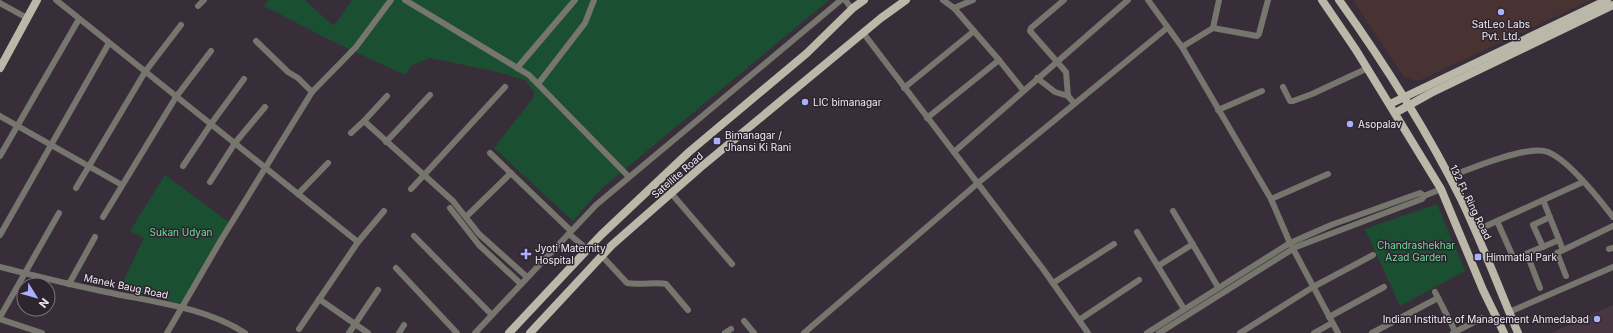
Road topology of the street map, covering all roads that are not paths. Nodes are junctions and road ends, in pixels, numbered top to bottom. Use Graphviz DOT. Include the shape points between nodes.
graph roads {
  1 [pos="37,0"];
  2 [pos="56,0"];
  3 [pos="204,0"];
  4 [pos="392,0"];
  5 [pos="404,0"];
  6 [pos="575,0"];
  7 [pos="594,0"];
  8 [pos="841,0"];
  9 [pos="845,0"];
  10 [pos="864,0"];
  11 [pos="906,0"];
  12 [pos="942,0"];
  13 [pos="973,0"];
  14 [pos="1064,0"];
  15 [pos="1128,0"];
  16 [pos="1148,0"];
  17 [pos="1220,0"];
  18 [pos="1268,0"];
  19 [pos="1322,0"];
  20 [pos="1339,0"];
  21 [pos="1607,0"];
  22 [pos="0,3"];
  23 [pos="1613,5"];
  24 [pos="198,6"];
  25 [pos="954,8"];
  26 [pos="852,9"];
  27 [pos="27,18"];
  28 [pos="79,18"];
  29 [pos="181,25"];
  30 [pos="1167,28"];
  31 [pos="1213,28"];
  32 [pos="974,31"];
  33 [pos="864,34"];
  34 [pos="256,41"];
  35 [pos="109,43"];
  36 [pos="1182,48"];
  37 [pos="210,52"];
  38 [pos="3,55"];
  39 [pos="999,60"];
  40 [pos="1058,60"];
  41 [pos="0,68"];
  42 [pos="517,68"];
  43 [pos="1368,68"];
  44 [pos="145,72"];
  45 [pos="1037,78"];
  46 [pos="244,79"];
  47 [pos="538,84"];
  48 [pos="505,87"];
  49 [pos="1283,87"];
  50 [pos="904,88"];
  51 [pos="1023,90"];
  52 [pos="1262,91"];
  53 [pos="312,92"];
  54 [pos="387,96"];
  55 [pos="430,96"];
  56 [pos="1068,96"];
  57 [pos="1404,96"];
  58 [pos="176,97"];
  59 [pos="1074,103"];
  60 [pos="1390,104"];
  61 [pos="1409,105"];
  62 [pos="265,107"];
  63 [pos="1218,110"];
  64 [pos="1395,113"];
  65 [pos="0,116"];
  66 [pos="928,118"];
  67 [pos="364,121"];
  68 [pos="210,124"];
  69 [pos="17,126"];
  70 [pos="351,133"];
  71 [pos="386,142"];
  72 [pos="235,144"];
  73 [pos="51,145"];
  74 [pos="954,152"];
  75 [pos="490,153"];
  76 [pos="0,156"];
  77 [pos="328,163"];
  78 [pos="88,166"];
  79 [pos="183,166"];
  80 [pos="266,168"];
  81 [pos="511,173"];
  82 [pos="1328,174"];
  83 [pos="424,175"];
  84 [pos="630,177"];
  85 [pos="1449,177"];
  86 [pos="210,182"];
  87 [pos="1583,182"];
  88 [pos="978,183"];
  89 [pos="122,185"];
  90 [pos="76,188"];
  91 [pos="411,189"];
  92 [pos="1441,189"];
  93 [pos="671,193"];
  94 [pos="298,194"];
  95 [pos="1271,200"];
  96 [pos="1543,200"];
  97 [pos="450,208"];
  98 [pos="384,211"];
  99 [pos="1173,211"];
  100 [pos="59,213"];
  101 [pos="469,214"];
  102 [pos="103,217"];
  103 [pos="1550,217"];
  104 [pos="1613,217"];
  105 [pos="1497,221"];
  106 [pos="1613,226"];
  107 [pos="1475,231"];
  108 [pos="570,232"];
  109 [pos="1137,232"];
  110 [pos="0,235"];
  111 [pos="96,236"];
  112 [pos="414,236"];
  113 [pos="1559,240"];
  114 [pos="358,242"];
  115 [pos="1114,244"];
  116 [pos="1192,244"];
  117 [pos="1291,246"];
  118 [pos="1543,246"];
  119 [pos="587,249"];
  120 [pos="1563,250"];
  121 [pos="1527,254"];
  122 [pos="1373,255"];
  123 [pos="602,256"];
  124 [pos="732,264"];
  125 [pos="1158,266"];
  126 [pos="0,267"];
  127 [pos="1613,267"];
  128 [pos="396,268"];
  129 [pos="25,274"];
  130 [pos="1566,276"];
  131 [pos="527,277"];
  132 [pos="1139,280"];
  133 [pos="1053,283"];
  134 [pos="69,284"];
  135 [pos="521,284"];
  136 [pos="1218,287"];
  137 [pos="1313,287"];
  138 [pos="1384,287"];
  139 [pos="1540,288"];
  140 [pos="378,290"];
  141 [pos="1435,292"];
  142 [pos="1438,298"];
  143 [pos="319,299"];
  144 [pos="183,308"];
  145 [pos="1184,309"];
  146 [pos="688,310"];
  147 [pos="1509,312"];
  148 [pos="492,315"];
  149 [pos="0,318"];
  150 [pos="1482,318"];
  151 [pos="1079,320"];
  152 [pos="1331,320"];
  153 [pos="744,321"];
  154 [pos="355,324"];
  155 [pos="404,325"];
  156 [pos="730,328"];
  157 [pos="299,329"];
  158 [pos="1454,332"];
  159 [pos="42,333"];
  160 [pos="166,333"];
  161 [pos="245,333"];
  162 [pos="349,333"];
  163 [pos="368,333"];
  164 [pos="399,333"];
  165 [pos="457,333"];
  166 [pos="475,333"];
  167 [pos="509,333"];
  168 [pos="530,333"];
  169 [pos="725,333"];
  170 [pos="754,333"];
  171 [pos="804,333"];
  172 [pos="1088,333"];
  173 [pos="1147,333"];
  174 [pos="1159,333"];
  175 [pos="1240,333"];
  176 [pos="1314,333"];
  177 [pos="1338,333"];
  178 [pos="1372,333"];
  179 [pos="1504,333"];
  180 [pos="1518,333"];
  1 -- 27 [label="main road"];
  2 -- 28 [label="street"];
  3 -- 24 [label="street"];
  4 -- 53 [label="street" via="356,47"];
  5 -- 42 [label="street"];
  6 -- 42 [label="street"];
  7 -- 47 [label="street" via="585,23"];
  8 -- 84 [label="street"];
  9 -- 26 [label="street"];
  10 -- 26 [label="main road, Satellite Road"];
  11 -- 33 [label="main road, Satellite Road"];
  12 -- 25 [label="street"];
  13 -- 25 [label="street"];
  14 -- 40 [label="street" via="1030,31"];
  15 -- 40 [label="street"];
  16 -- 30 [label="street"];
  17 -- 31 [label="street"];
  18 -- 31 [label="street" via="1257,36"];
  19 -- 43 [label="main road"];
  20 -- 57 [label="main road"];
  21 -- 57 [label="main road"];
  22 -- 27 [label="street"];
  23 -- 61 [label="main road"];
  25 -- 32 [label="street"];
  26 -- 119 [label="main road, Satellite Road" via="808,53 689,152"];
  27 -- 38 [label="main road"];
  28 -- 35 [label="street"];
  28 -- 69 [label="street"];
  29 -- 44 [label="street"];
  30 -- 36 [label="street"];
  30 -- 59 [label="street"];
  31 -- 36 [label="street"];
  32 -- 39 [label="street"];
  32 -- 50 [label="street"];
  33 -- 50 [label="street"];
  33 -- 93 [label="main road, Satellite Road" via="788,94"];
  34 -- 53 [label="street"];
  35 -- 44 [label="street"];
  35 -- 73 [label="street"];
  36 -- 63 [label="street"];
  37 -- 58 [label="street"];
  38 -- 41 [label="main road"];
  39 -- 51 [label="street"];
  39 -- 66 [label="street"];
  40 -- 45 [label="street"];
  40 -- 56 [label="street" via="1066,72"];
  42 -- 47 [label="street"];
  43 -- 49 [label="street" via="1293,101 1290,101"];
  43 -- 60 [label="main road"];
  44 -- 58 [label="street"];
  44 -- 78 [label="street"];
  45 -- 51 [label="street"];
  45 -- 56 [label="street" via="1055,92"];
  46 -- 68 [label="street"];
  47 -- 84 [label="street"];
  48 -- 83 [label="street"];
  50 -- 66 [label="street"];
  51 -- 74 [label="street"];
  52 -- 63 [label="street"];
  53 -- 80 [label="street"];
  54 -- 67 [label="street"];
  55 -- 71 [label="street"];
  56 -- 59 [label="street"];
  57 -- 60 [label="main road"];
  57 -- 61 [label="main road, 132 Ft. Ring Road"];
  58 -- 68 [label="street"];
  58 -- 89 [label="street"];
  59 -- 88 [label="street"];
  60 -- 64 [label="main road"];
  61 -- 64 [label="main road"];
  61 -- 85 [label="main road, 132 Ft. Ring Road"];
  62 -- 72 [label="street"];
  63 -- 95 [label="street"];
  64 -- 92 [label="main road"];
  65 -- 69 [label="street"];
  66 -- 74 [label="street"];
  67 -- 70 [label="street"];
  67 -- 71 [label="street"];
  68 -- 72 [label="street"];
  68 -- 79 [label="street"];
  69 -- 73 [label="street"];
  69 -- 76 [label="street"];
  71 -- 83 [label="street"];
  72 -- 80 [label="street"];
  72 -- 86 [label="street"];
  73 -- 78 [label="street"];
  73 -- 110 [label="street"];
  74 -- 88 [label="street"];
  75 -- 81 [label="street"];
  77 -- 94 [label="street"];
  78 -- 89 [label="street"];
  78 -- 90 [label="street"];
  80 -- 94 [label="street"];
  80 -- 144 [label="street" via="220,240"];
  81 -- 101 [label="street"];
  81 -- 108 [label="street"];
  82 -- 95 [label="street"];
  83 -- 91 [label="street"];
  83 -- 131 [label="street" via="453,201 479,234"];
  84 -- 108 [label="street" via="596,205"];
  85 -- 87 [label="street" via="1495,159 1532,151 1548,152"];
  85 -- 107 [label="main road, 132 Ft. Ring Road"];
  87 -- 96 [label="street"];
  87 -- 104 [label="street"];
  88 -- 133 [label="street"];
  88 -- 171 [label="street"];
  89 -- 102 [label="street"];
  92 -- 117 [label="street" via="1424,196 1420,193 1401,199"];
  92 -- 179 [label="main road" via="1483,290"];
  93 -- 123 [label="main road, Satellite Road"];
  93 -- 124 [label="street"];
  94 -- 114 [label="street"];
  95 -- 117 [label="street"];
  96 -- 103 [label="street"];
  96 -- 105 [label="street"];
  97 -- 135 [label="street" via="479,245"];
  98 -- 114 [label="street"];
  99 -- 116 [label="street"];
  100 -- 129 [label="street"];
  103 -- 113 [label="street"];
  103 -- 118 [label="street" via="1533,225"];
  105 -- 107 [label="street"];
  105 -- 121 [label="street" via="1514,258"];
  106 -- 120 [label="street"];
  107 -- 147 [label="main road, 132 Ft. Ring Road"];
  108 -- 119 [label="street"];
  108 -- 131 [label="street"];
  109 -- 125 [label="street"];
  111 -- 134 [label="street"];
  112 -- 148 [label="street"];
  113 -- 118 [label="street"];
  113 -- 120 [label="street"];
  114 -- 143 [label="street"];
  115 -- 133 [label="street"];
  116 -- 125 [label="street"];
  116 -- 136 [label="street"];
  117 -- 136 [label="street"];
  117 -- 137 [label="street"];
  117 -- 174 [label="street"];
  118 -- 121 [label="street"];
  119 -- 167 [label="main road, Satellite Road"];
  120 -- 130 [label="street" via="1557,253"];
  121 -- 139 [label="street"];
  122 -- 137 [label="street"];
  123 -- 146 [label="street" via="627,283 666,284"];
  123 -- 168 [label="main road, Satellite Road"];
  125 -- 145 [label="street"];
  126 -- 129 [label="street, Manek Baug Road"];
  127 -- 147 [label="street"];
  128 -- 165 [label="street"];
  129 -- 134 [label="street, Manek Baug Road"];
  129 -- 149 [label="street"];
  131 -- 135 [label="street"];
  132 -- 151 [label="street"];
  133 -- 151 [label="street"];
  134 -- 144 [label="street, Manek Baug Road"];
  135 -- 148 [label="street"];
  136 -- 145 [label="street"];
  137 -- 152 [label="street"];
  137 -- 175 [label="street"];
  138 -- 152 [label="street"];
  140 -- 154 [label="street"];
  141 -- 142 [label="street"];
  142 -- 158 [label="street"];
  142 -- 178 [label="street"];
  143 -- 154 [label="street"];
  143 -- 157 [label="street"];
  144 -- 160 [label="street"];
  144 -- 161 [label="street, Manek Baug Road" via="207,314"];
  145 -- 173 [label="street"];
  147 -- 180 [label="main road, 132 Ft. Ring Road"];
  148 -- 166 [label="street"];
  149 -- 159 [label="street"];
  150 -- 158 [label="street"];
  151 -- 172 [label="street"];
  152 -- 176 [label="street"];
  152 -- 177 [label="street"];
  153 -- 170 [label="street"];
  154 -- 162 [label="street"];
  154 -- 163 [label="street"];
  155 -- 164 [label="street"];
  156 -- 169 [label="street"];
}
